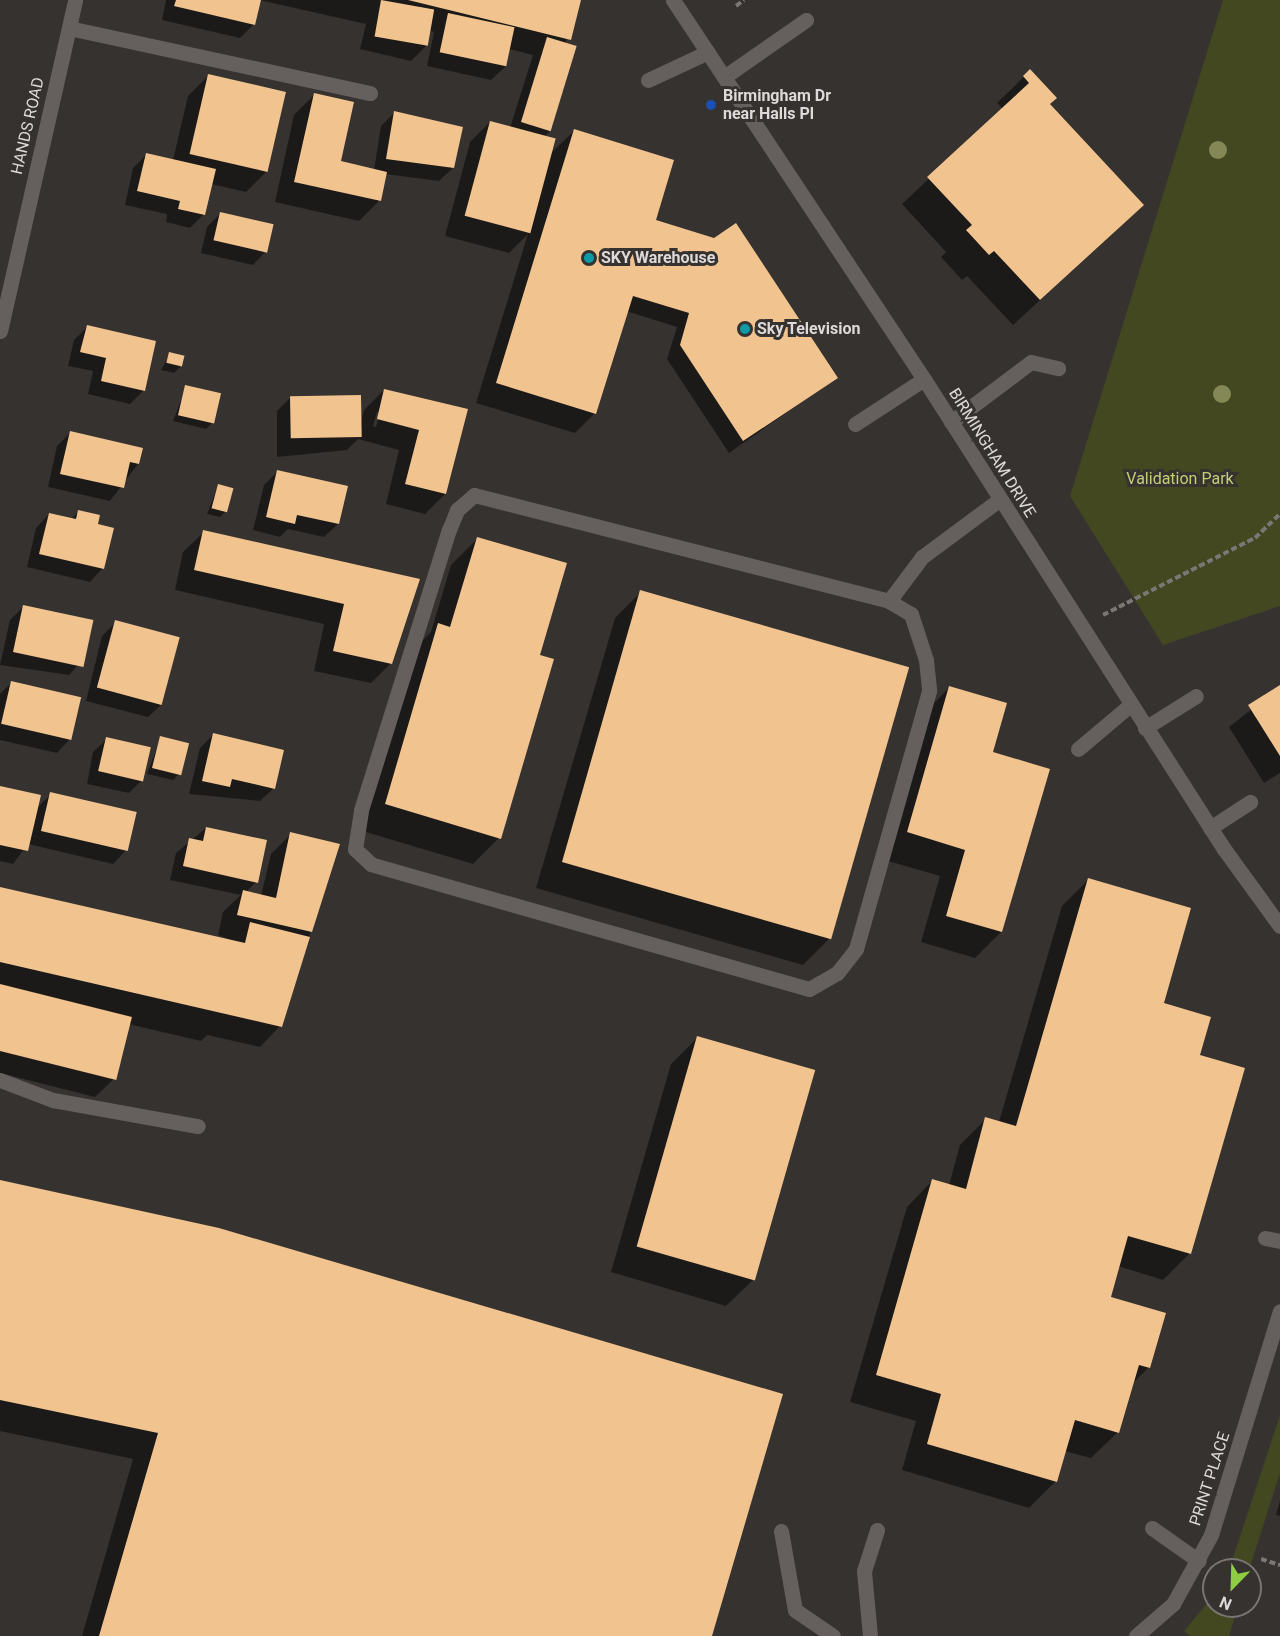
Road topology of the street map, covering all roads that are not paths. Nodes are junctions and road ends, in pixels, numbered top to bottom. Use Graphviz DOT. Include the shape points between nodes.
graph roads {
  1 [pos="75,0"];
  2 [pos="673,0"];
  3 [pos="806,20"];
  4 [pos="69,28"];
  5 [pos="708,52"];
  6 [pos="724,77"];
  7 [pos="648,80"];
  8 [pos="370,93"];
  9 [pos="0,331"];
  10 [pos="1058,368"];
  11 [pos="924,379"];
  12 [pos="951,422"];
  13 [pos="855,424"];
  14 [pos="1000,499"];
  15 [pos="889,601"];
  16 [pos="1196,696"];
  17 [pos="1131,705"];
  18 [pos="1145,728"];
  19 [pos="1078,749"];
  20 [pos="1250,802"];
  21 [pos="1210,828"];
  22 [pos="1280,926"];
  23 [pos="0,1080"];
  24 [pos="198,1126"];
  25 [pos="1280,1311"];
  26 [pos="1152,1528"];
  27 [pos="877,1530"];
  28 [pos="781,1531"];
  29 [pos="1199,1561"];
  30 [pos="1144,1633"];
  31 [pos="832,1636"];
  32 [pos="870,1636"];
  1 -- 4 [label="main road, HANDS ROAD"];
  2 -- 5 [label="main road, BIRMINGHAM DRIVE"];
  3 -- 6 [label="main road"];
  4 -- 8 [label="main road"];
  4 -- 9 [label="main road, HANDS ROAD"];
  5 -- 6 [label="main road, BIRMINGHAM DRIVE"];
  5 -- 7 [label="main road"];
  6 -- 11 [label="main road, BIRMINGHAM DRIVE"];
  10 -- 12 [label="main road" via="1031,362"];
  11 -- 12 [label="main road, BIRMINGHAM DRIVE"];
  11 -- 13 [label="main road"];
  12 -- 14 [label="main road, BIRMINGHAM DRIVE"];
  14 -- 15 [label="main road" via="922,556"];
  14 -- 17 [label="main road, BIRMINGHAM DRIVE"];
  15 -- 15 [label="main road" via="911,615 919,633 929,691 856,949 837,973 809,989 371,864 355,849 361,810 450,530 457,510 474,495"];
  16 -- 18 [label="main road"];
  17 -- 18 [label="main road, BIRMINGHAM DRIVE"];
  17 -- 19 [label="main road"];
  18 -- 21 [label="main road, BIRMINGHAM DRIVE"];
  20 -- 21 [label="main road"];
  21 -- 22 [label="main road, BIRMINGHAM DRIVE"];
  23 -- 24 [label="main road" via="53,1100"];
  25 -- 29 [label="main road, PRINT PLACE" via="1225,1495"];
  26 -- 29 [label="main road"];
  27 -- 32 [label="main road" via="864,1571"];
  28 -- 31 [label="main road" via="795,1610"];
  29 -- 30 [label="main road, PRINT PLACE" via="1173,1604"];
}
